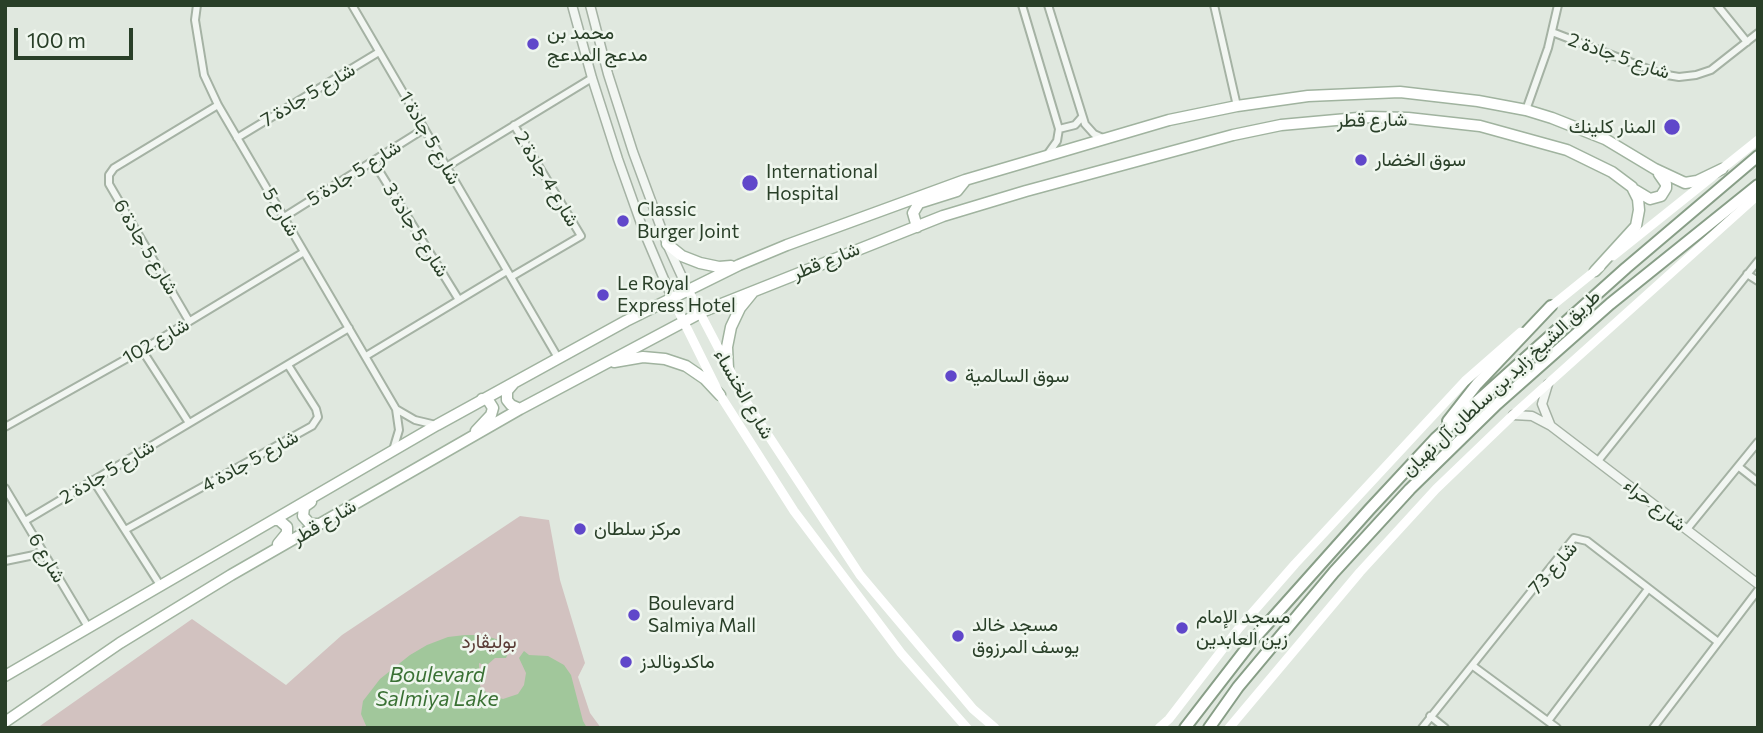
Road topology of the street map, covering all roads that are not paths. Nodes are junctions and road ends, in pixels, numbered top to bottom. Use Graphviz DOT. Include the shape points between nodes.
graph roads {
  1 [pos="197,5"];
  2 [pos="352,5"];
  3 [pos="572,5"];
  4 [pos="590,5"];
  5 [pos="1022,5"];
  6 [pos="1048,5"];
  7 [pos="1214,5"];
  8 [pos="1558,5"];
  9 [pos="1717,5"];
  10 [pos="1552,32"];
  11 [pos="1758,33"];
  12 [pos="1747,42"];
  13 [pos="380,52"];
  14 [pos="592,78"];
  15 [pos="218,105"];
  16 [pos="1237,106"];
  17 [pos="1526,110"];
  18 [pos="1082,117"];
  19 [pos="514,125"];
  20 [pos="1059,128"];
  21 [pos="424,129"];
  22 [pos="237,138"];
  23 [pos="1107,139"];
  24 [pos="1758,140"];
  25 [pos="1758,156"];
  26 [pos="1044,158"];
  27 [pos="373,161"];
  28 [pos="446,167"];
  29 [pos="1655,169"];
  30 [pos="1722,169"];
  31 [pos="965,180"];
  32 [pos="1758,185"];
  33 [pos="1632,187"];
  34 [pos="1758,195"];
  35 [pos="284,216"];
  36 [pos="917,227"];
  37 [pos="667,244"];
  38 [pos="304,252"];
  39 [pos="1758,261"];
  40 [pos="739,265"];
  41 [pos="1595,271"];
  42 [pos="509,274"];
  43 [pos="1747,274"];
  44 [pos="1758,281"];
  45 [pos="688,290"];
  46 [pos="753,291"];
  47 [pos="672,298"];
  48 [pos="459,300"];
  49 [pos="1551,306"];
  50 [pos="699,314"];
  51 [pos="190,321"];
  52 [pos="682,323"];
  53 [pos="349,328"];
  54 [pos="142,350"];
  55 [pos="366,356"];
  56 [pos="557,356"];
  57 [pos="288,365"];
  58 [pos="597,368"];
  59 [pos="728,369"];
  60 [pos="524,375"];
  61 [pos="1548,384"];
  62 [pos="720,395"];
  63 [pos="482,399"];
  64 [pos="396,409"];
  65 [pos="520,409"];
  66 [pos="1513,415"];
  67 [pos="189,423"];
  68 [pos="437,425"];
  69 [pos="1551,426"];
  70 [pos="5,427"];
  71 [pos="1436,438"];
  72 [pos="465,441"];
  73 [pos="1758,442"];
  74 [pos="393,451"];
  75 [pos="1598,461"];
  76 [pos="1739,467"];
  77 [pos="93,480"];
  78 [pos="1758,482"];
  79 [pos="334,485"];
  80 [pos="5,488"];
  81 [pos="25,520"];
  82 [pos="272,521"];
  83 [pos="320,524"];
  84 [pos="1687,529"];
  85 [pos="125,530"];
  86 [pos="44,553"];
  87 [pos="265,556"];
  88 [pos="5,561"];
  89 [pos="160,584"];
  90 [pos="1758,584"];
  91 [pos="1648,589"];
  92 [pos="1758,590"];
  93 [pos="88,627"];
  94 [pos="1718,642"];
  95 [pos="1473,666"];
  96 [pos="5,676"];
  97 [pos="1430,716"];
  98 [pos="1548,721"];
  99 [pos="5,722"];
  100 [pos="967,728"];
  101 [pos="995,728"];
  102 [pos="1159,728"];
  103 [pos="1185,728"];
  104 [pos="1209,728"];
  105 [pos="1228,728"];
  106 [pos="1422,728"];
  107 [pos="1445,728"];
  108 [pos="1557,728"];
  109 [pos="1653,728"];
  1 -- 15 [label="street, شارع 5" via="204,75"];
  2 -- 13 [label="street, شارع 5 جادة 1"];
  3 -- 14 [label="street, شارع الخنساء"];
  4 -- 37 [label="street, شارع الخنساء" via="633,152"];
  5 -- 20 [label="street"];
  6 -- 18 [label="street"];
  7 -- 16 [label="street"];
  8 -- 10 [label="street"];
  9 -- 12 [label="street"];
  10 -- 12 [label="street, شارع 5 جادة 2" via="1679,77 1712,70"];
  10 -- 17 [label="street"];
  11 -- 12 [label="street, شارع 5 جادة 2"];
  13 -- 21 [label="street, شارع 5 جادة 1"];
  13 -- 22 [label="street, شارع 5 جادة 7"];
  14 -- 19 [label="street"];
  14 -- 47 [label="street, شارع الخنساء"];
  15 -- 22 [label="street, شارع 5"];
  15 -- 51 [label="street, شارع 5 جادة 6" via="109,175 109,184"];
  16 -- 17 [label="main road, شارع قطر" via="1308,96 1400,92"];
  16 -- 23 [label="main road, شارع قطر"];
  17 -- 29 [label="main road, شارع قطر" via="1595,135"];
  18 -- 20 [label="street" via="1075,125"];
  18 -- 23 [label="street" via="1091,131"];
  19 -- 28 [label="street"];
  19 -- 42 [label="street, شارع 4 جادة 2" via="581,236"];
  20 -- 26 [label="street" via="1054,148"];
  21 -- 27 [label="street, شارع 5 جادة 5"];
  21 -- 28 [label="street, شارع 5 جادة 1"];
  22 -- 35 [label="street, شارع 5"];
  23 -- 26 [label="main road, شارع قطر"];
  24 -- 30 [label="main road"];
  25 -- 71 [label="highway, طريق الشيخ زايد بن سلطان آل نهيان"];
  26 -- 31 [label="main road, شارع قطر"];
  27 -- 35 [label="street, شارع 5 جادة 5"];
  27 -- 48 [label="street, شارع 5 جادة 3"];
  28 -- 42 [label="street, شارع 5 جادة 1"];
  29 -- 30 [label="main road, شارع قطر" via="1685,183"];
  29 -- 33 [label="main road" via="1666,184 1661,196 1650,199"];
  30 -- 41 [label="main road"];
  31 -- 36 [label="main road" via="957,191 919,203 913,213"];
  31 -- 40 [label="main road, شارع قطر"];
  32 -- 104 [label="highway, طريق الشيخ زايد بن سلطان آل نهيان" via="1600,313 1410,489 1334,572"];
  33 -- 36 [label="main road, شارع قطر" via="1595,162 1541,141 1469,125 1369,117 1233,135 1026,191"];
  33 -- 41 [label="main road" via="1638,199 1636,226"];
  34 -- 61 [label="main road"];
  35 -- 38 [label="street, شارع 5"];
  36 -- 46 [label="main road, شارع قطر"];
  37 -- 40 [label="main road" via="700,263"];
  37 -- 45 [label="street, شارع الخنساء"];
  38 -- 51 [label="street, شارع 102"];
  38 -- 53 [label="street, شارع 5"];
  39 -- 43 [label="street"];
  40 -- 45 [label="main road, شارع قطر"];
  41 -- 49 [label="main road"];
  42 -- 48 [label="street"];
  42 -- 56 [label="street, شارع 5 جادة 1"];
  43 -- 44 [label="street"];
  43 -- 75 [label="street"];
  45 -- 47 [label="main road, شارع قطر"];
  45 -- 50 [label="main road, شارع الخنساء"];
  46 -- 50 [label="main road, شارع قطر"];
  46 -- 59 [label="main road" via="731,327"];
  47 -- 52 [label="main road, شارع الخنساء"];
  47 -- 56 [label="main road, شارع قطر"];
  48 -- 55 [label="street"];
  49 -- 71 [label="highway" via="1477,384"];
  49 -- 102 [label="main road" via="1444,402 1239,628"];
  50 -- 52 [label="main road, شارع قطر"];
  50 -- 59 [label="main road, شارع الخنساء"];
  51 -- 54 [label="street, شارع 102"];
  52 -- 58 [label="main road, شارع قطر"];
  52 -- 62 [label="main road, شارع الخنساء"];
  53 -- 55 [label="street, شارع 5"];
  53 -- 57 [label="street, شارع 5 جادة 2"];
  54 -- 67 [label="street"];
  54 -- 70 [label="street, شارع 102"];
  55 -- 64 [label="street, شارع 5"];
  56 -- 60 [label="main road, شارع قطر"];
  57 -- 67 [label="street, شارع 5 جادة 2"];
  57 -- 85 [label="street, شارع 5 جادة 4" via="316,409 318,417 312,426"];
  58 -- 62 [label="main road" via="643,357 665,359 686,366"];
  58 -- 65 [label="main road, شارع قطر"];
  59 -- 101 [label="main road, شارع الخنساء" via="860,575 973,709"];
  60 -- 63 [label="main road, شارع قطر"];
  60 -- 65 [label="main road" via="506,395 511,405"];
  61 -- 66 [label="main road"];
  61 -- 69 [label="street" via="1542,404"];
  62 -- 100 [label="main road, شارع الخنساء" via="833,566"];
  63 -- 68 [label="main road, شارع قطر"];
  63 -- 72 [label="main road" via="492,404 491,415"];
  64 -- 68 [label="street"];
  64 -- 74 [label="street" via="399,430"];
  65 -- 72 [label="main road, شارع قطر"];
  66 -- 69 [label="street, شارع حراء" via="1532,416"];
  66 -- 105 [label="main road" via="1360,572"];
  67 -- 77 [label="street, شارع 5 جادة 2"];
  68 -- 74 [label="main road, شارع قطر"];
  69 -- 75 [label="street, شارع حراء"];
  71 -- 103 [label="highway, طريق الشيخ زايد بن سلطان آل نهيان" via="1253,640"];
  72 -- 83 [label="main road, شارع قطر"];
  73 -- 76 [label="street"];
  74 -- 79 [label="main road, شارع قطر"];
  75 -- 84 [label="street, شارع حراء"];
  76 -- 78 [label="street"];
  76 -- 84 [label="street"];
  77 -- 81 [label="street, شارع 5 جادة 2"];
  77 -- 85 [label="street"];
  79 -- 82 [label="main road, شارع قطر"];
  79 -- 83 [label="main road" via="304,507 305,520"];
  80 -- 81 [label="street, شارع 6"];
  81 -- 86 [label="street, شارع 6"];
  82 -- 87 [label="main road" via="284,522 287,533"];
  82 -- 89 [label="main road, شارع قطر"];
  83 -- 87 [label="main road, شارع قطر"];
  84 -- 90 [label="street, شارع حراء"];
  85 -- 89 [label="street"];
  86 -- 88 [label="street"];
  86 -- 93 [label="street, شارع 6"];
  87 -- 99 [label="main road, شارع قطر" via="120,643"];
  89 -- 93 [label="main road, شارع قطر"];
  91 -- 94 [label="street, شارع 73"];
  91 -- 95 [label="street, شارع 73" via="1587,541 1574,538"];
  91 -- 98 [label="street"];
  92 -- 94 [label="street"];
  93 -- 96 [label="main road, شارع قطر"];
  94 -- 109 [label="street"];
  95 -- 97 [label="street, شارع 73"];
  95 -- 98 [label="street"];
  97 -- 106 [label="street, شارع 73"];
  97 -- 107 [label="street"];
  98 -- 108 [label="street"];
}
